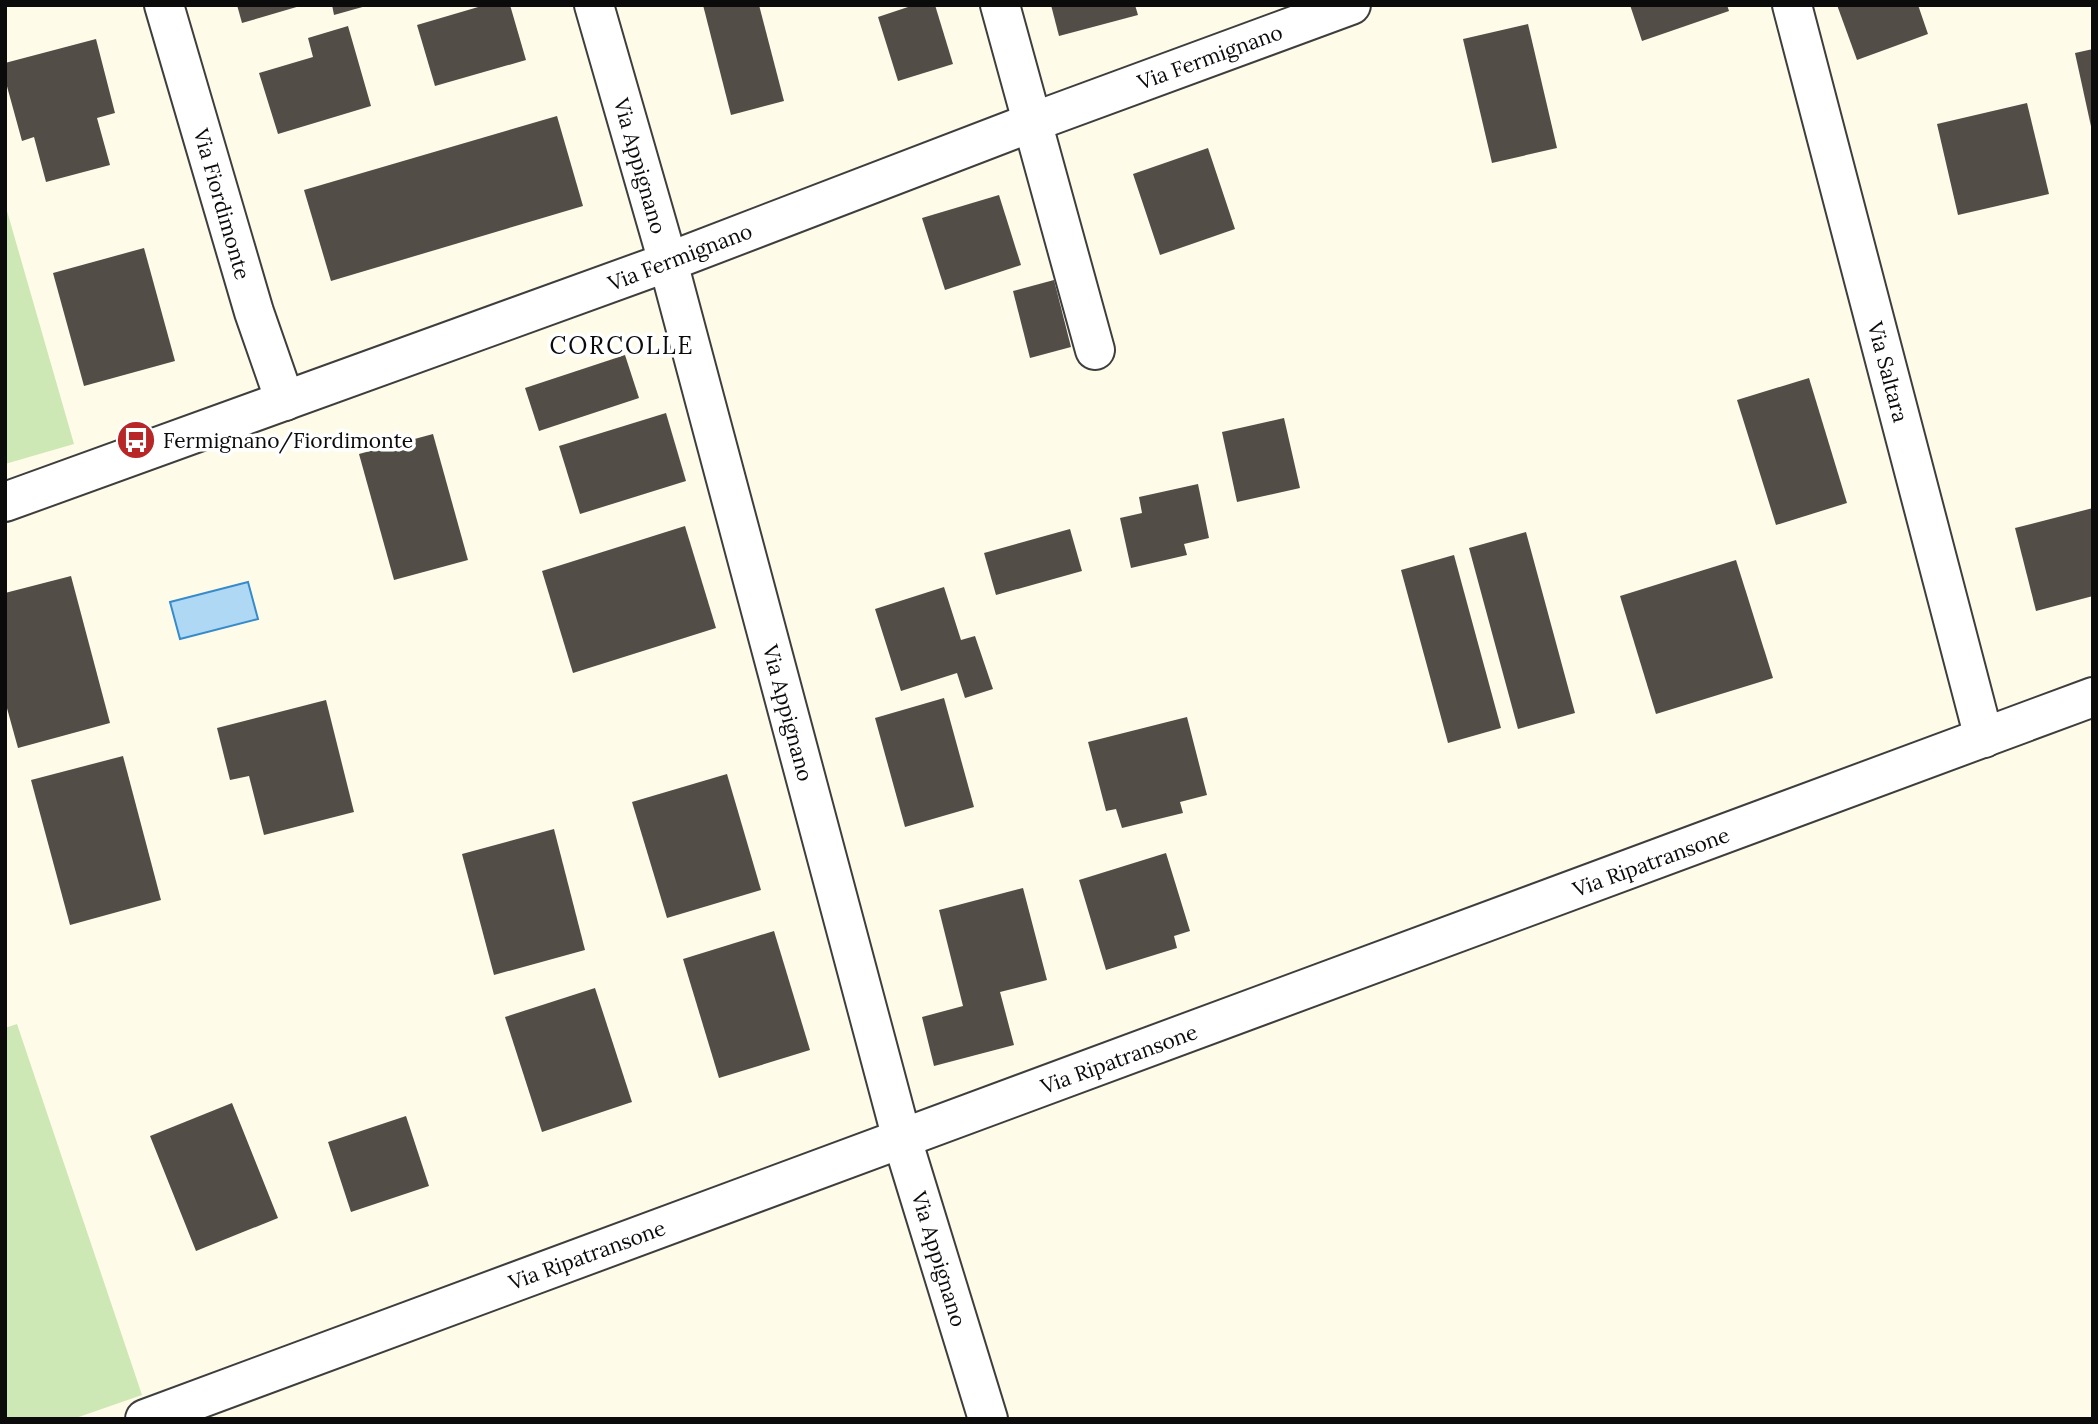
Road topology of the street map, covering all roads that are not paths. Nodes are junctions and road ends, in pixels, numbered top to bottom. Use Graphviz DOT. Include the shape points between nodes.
graph roads {
  1 [pos="164,5"];
  2 [pos="594,5"];
  3 [pos="1000,5"];
  4 [pos="1352,5"];
  5 [pos="1793,5"];
  6 [pos="1033,122"];
  7 [pos="668,262"];
  8 [pos="1095,350"];
  9 [pos="285,401"];
  10 [pos="5,502"];
  11 [pos="2093,697"];
  12 [pos="1984,738"];
  13 [pos="902,1139"];
  14 [pos="145,1419"];
  15 [pos="988,1419"];
  1 -- 9 [label="street, Via Fiordimonte" via="254,312"];
  2 -- 7 [label="street, Via Appignano"];
  3 -- 6 [label="street"];
  4 -- 6 [label="street, Via Fermignano"];
  5 -- 12 [label="street, Via Saltara"];
  6 -- 7 [label="street, Via Fermignano"];
  6 -- 8 [label="street"];
  7 -- 9 [label="street, Via Fermignano"];
  7 -- 13 [label="street, Via Appignano"];
  9 -- 10 [label="street, Via Fermignano"];
  11 -- 12 [label="street, Via Ripatransone"];
  12 -- 13 [label="street, Via Ripatransone"];
  13 -- 14 [label="street, Via Ripatransone"];
  13 -- 15 [label="street, Via Appignano"];
}
